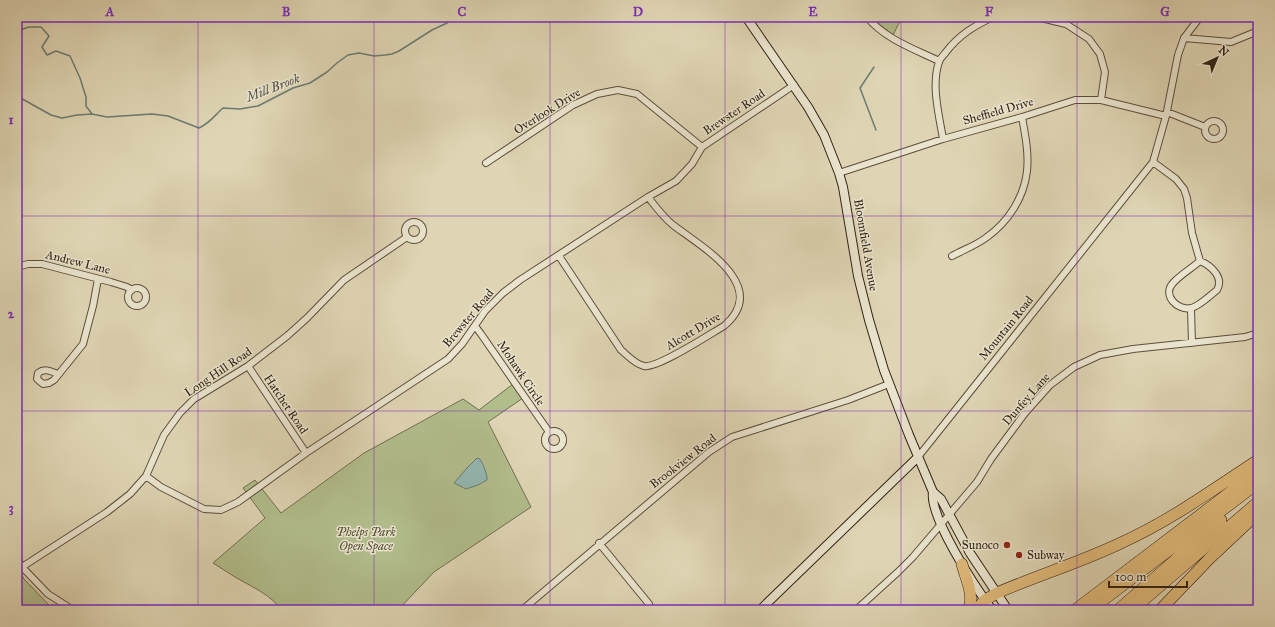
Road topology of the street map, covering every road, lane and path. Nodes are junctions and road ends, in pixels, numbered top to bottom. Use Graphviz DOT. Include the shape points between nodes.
graph roads {
  1 [pos="746,17"];
  2 [pos="866,17"];
  3 [pos="993,17"];
  4 [pos="1037,17"];
  5 [pos="1200,17"];
  6 [pos="1258,30"];
  7 [pos="1184,38"];
  8 [pos="939,61"];
  9 [pos="794,85"];
  10 [pos="1102,100"];
  11 [pos="1166,114"];
  12 [pos="1022,117"];
  13 [pos="1206,127"];
  14 [pos="943,139"];
  15 [pos="702,146"];
  16 [pos="1153,162"];
  17 [pos="486,163"];
  18 [pos="839,173"];
  19 [pos="648,197"];
  20 [pos="407,237"];
  21 [pos="559,256"];
  22 [pos="952,256"];
  23 [pos="1200,261"];
  24 [pos="17,267"];
  25 [pos="98,279"];
  26 [pos="132,290"];
  27 [pos="1191,308"];
  28 [pos="475,326"];
  29 [pos="1258,333"];
  30 [pos="1192,343"];
  31 [pos="248,366"];
  32 [pos="58,374"];
  33 [pos="889,384"];
  34 [pos="549,432"];
  35 [pos="306,453"];
  36 [pos="918,457"];
  37 [pos="1258,460"];
  38 [pos="1258,471"];
  39 [pos="146,476"];
  40 [pos="1258,483"];
  41 [pos="1258,490"];
  42 [pos="933,492"];
  43 [pos="1258,502"];
  44 [pos="1258,513"];
  45 [pos="948,514"];
  46 [pos="941,523"];
  47 [pos="600,543"];
  48 [pos="17,558"];
  49 [pos="973,558"];
  50 [pos="962,564"];
  51 [pos="22,567"];
  52 [pos="997,594"];
  53 [pos="985,600"];
  54 [pos="649,604"];
  55 [pos="73,610"];
  56 [pos="522,610"];
  57 [pos="760,610"];
  58 [pos="856,610"];
  59 [pos="969,610"];
  60 [pos="976,610"];
  61 [pos="992,610"];
  62 [pos="1008,610"];
  63 [pos="1075,610"];
  64 [pos="1090,610"];
  65 [pos="1118,610"];
  66 [pos="1132,610"];
  67 [pos="1160,610"];
  1 -- 9 [label="main road, Bloomfield Avenue"];
  2 -- 8 [label="street" via="890,37"];
  3 -- 8 [label="street" via="974,26 955,40"];
  4 -- 10 [label="street" via="1066,24 1089,39 1100,54 1105,72"];
  5 -- 7 [label="street, Mountain Road"];
  6 -- 7 [label="street" via="1231,42"];
  7 -- 11 [label="street, Mountain Road"];
  8 -- 14 [label="street" via="936,103"];
  9 -- 15 [label="street, Brewster Road"];
  9 -- 18 [label="main road, Bloomfield Avenue" via="824,134"];
  10 -- 11 [label="street, Sheffield Drive"];
  10 -- 12 [label="street, Sheffield Drive" via="1075,100"];
  11 -- 13 [label="street, Sheffield Drive"];
  11 -- 16 [label="street, Mountain Road"];
  12 -- 14 [label="street, Sheffield Drive"];
  12 -- 22 [label="street" via="1027,143 1027,171 1021,195 1009,217 987,237"];
  14 -- 18 [label="street, Sheffield Drive"];
  15 -- 17 [label="street, Overlook Drive" via="637,94 618,90 597,94 573,105"];
  15 -- 19 [label="street, Brewster Road" via="692,164 676,181"];
  16 -- 23 [label="street" via="1176,179 1184,189"];
  16 -- 36 [label="street, Mountain Road"];
  18 -- 33 [label="main road, Bloomfield Avenue" via="847,204 864,304"];
  19 -- 21 [label="street, Brewster Road"];
  19 -- 21 [label="street, Alcott Drive" via="668,221 725,265 735,281 740,295 738,308 733,318 724,326 659,364 645,366 632,360 621,350"];
  20 -- 31 [label="street, Long Hill Road" via="344,280 287,336"];
  21 -- 28 [label="street, Brewster Road" via="504,293 485,311"];
  23 -- 27 [label="street" via="1208,264 1220,282 1217,290"];
  23 -- 27 [label="street" via="1168,290 1169,296 1176,304"];
  24 -- 25 [label="street, Andrew Lane" via="42,264"];
  25 -- 26 [label="street, Andrew Lane"];
  25 -- 32 [label="street" via="83,344"];
  27 -- 30 [label="street"];
  28 -- 34 [label="street, Mohawk Circle"];
  28 -- 35 [label="street, Brewster Road" via="448,359"];
  29 -- 30 [label="street, Dunfey Lane" via="1245,337"];
  30 -- 45 [label="street, Dunfey Lane" via="1100,355 1074,367 1050,385 1025,413 977,482"];
  31 -- 35 [label="street, Hatchet Road"];
  31 -- 39 [label="street, Long Hill Road" via="194,399 180,413 164,435"];
  33 -- 36 [label="main road, Bloomfield Avenue"];
  33 -- 47 [label="street, Brookview Road" via="848,400 732,437 709,452"];
  35 -- 39 [label="street, Brewster Road" via="238,502 221,510 204,509"];
  36 -- 42 [label="main road, Bloomfield Avenue"];
  36 -- 57 [label="main road, Mountain Road"];
  37 -- 52 [label="highway" via="1134,537"];
  38 -- 63 [label="highway"];
  39 -- 51 [label="street, Long Hill Road" via="130,494 107,512"];
  40 -- 64 [label="highway"];
  41 -- 65 [label="highway"];
  42 -- 45 [label="main road, Bloomfield Avenue" via="941,499"];
  42 -- 46 [label="main road, Bloomfield Avenue" via="932,502"];
  43 -- 66 [label="highway"];
  44 -- 67 [label="highway"];
  45 -- 46 [label="street, Dunfey Lane"];
  45 -- 49 [label="main road, Bloomfield Avenue"];
  46 -- 50 [label="main road, Bloomfield Avenue"];
  46 -- 58 [label="street, Dunfey Lane" via="905,565"];
  47 -- 54 [label="street"];
  47 -- 56 [label="street, Brookview Road"];
  48 -- 51 [label="street"];
  49 -- 50 [label="main road"];
  49 -- 52 [label="main road, Bloomfield Avenue"];
  50 -- 53 [label="main road, Bloomfield Avenue"];
  50 -- 59 [label="highway" via="971,592"];
  51 -- 55 [label="street" via="48,594"];
  52 -- 53 [label="highway"];
  52 -- 62 [label="main road, Bloomfield Avenue"];
  53 -- 60 [label="highway"];
  53 -- 61 [label="main road, Bloomfield Avenue"];
}
